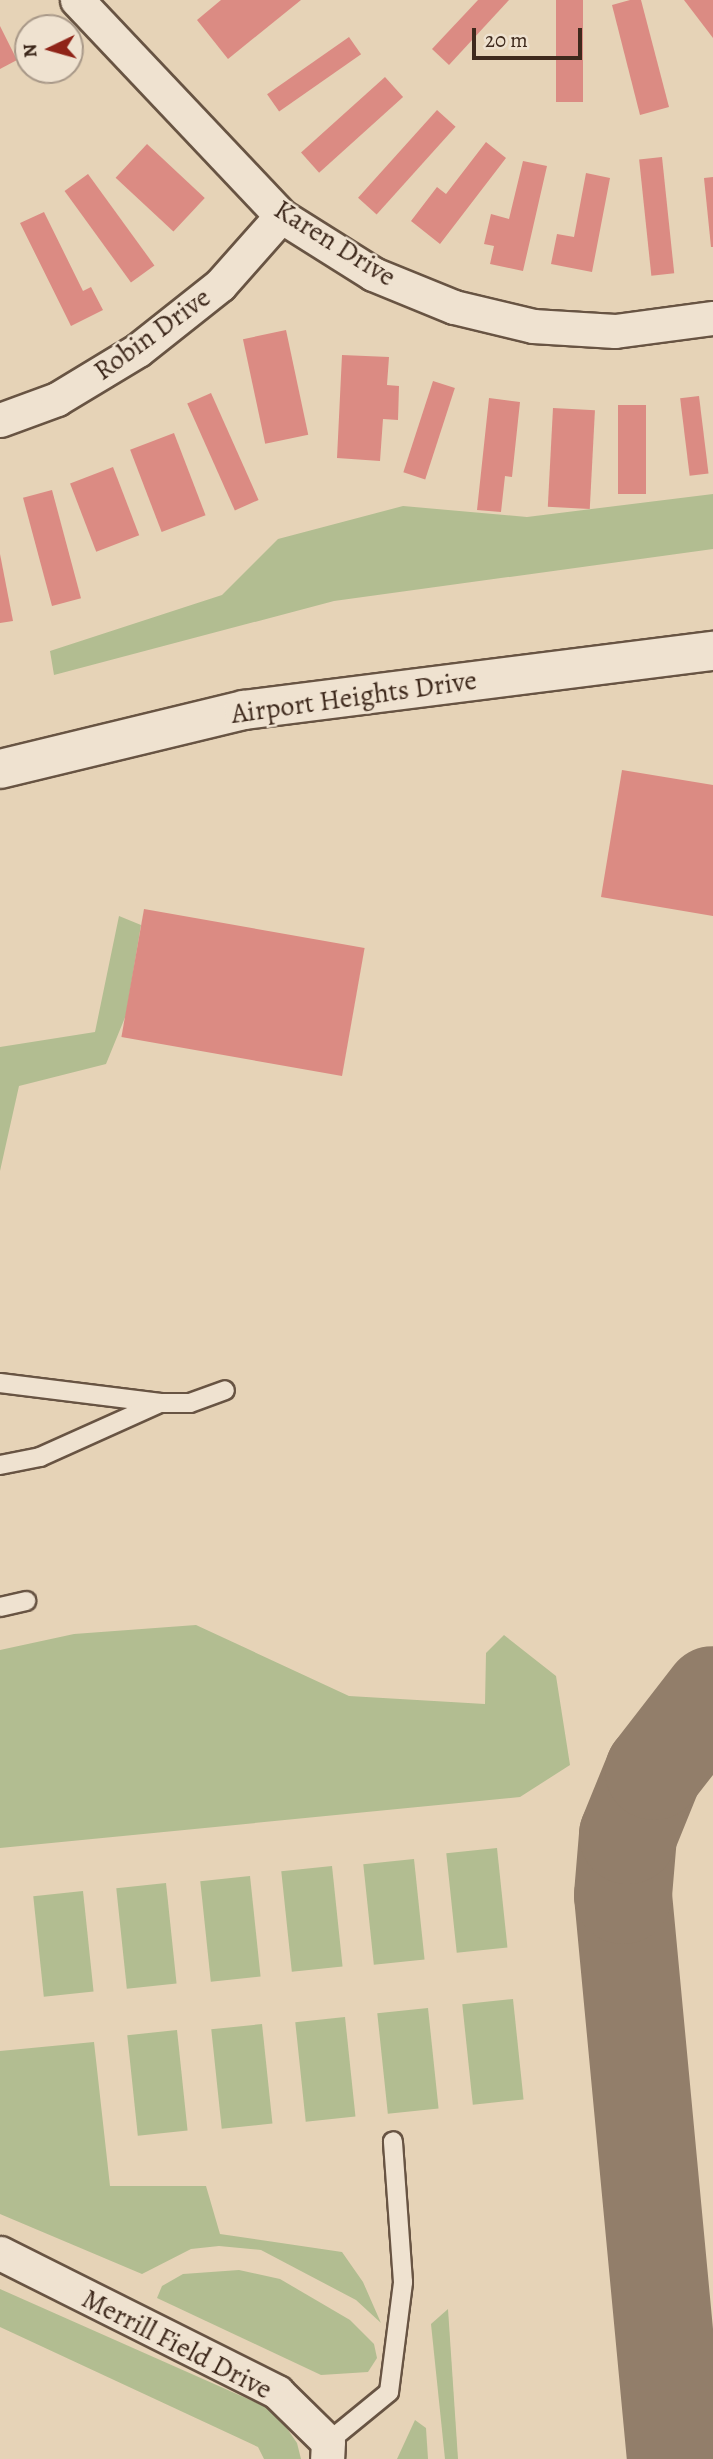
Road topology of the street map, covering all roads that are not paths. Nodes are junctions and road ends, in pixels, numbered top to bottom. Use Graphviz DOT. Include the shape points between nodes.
graph roads {
  1 [pos="77,0"];
  2 [pos="281,216"];
  3 [pos="713,318"];
  4 [pos="0,419"];
  5 [pos="713,651"];
  6 [pos="0,769"];
  7 [pos="0,1383"];
  8 [pos="225,1390"];
  9 [pos="161,1403"];
  10 [pos="0,1465"];
  11 [pos="26,1601"];
  12 [pos="0,1607"];
  13 [pos="393,2141"];
  14 [pos="0,2253"];
  15 [pos="328,2450"];
  1 -- 2 [label="street, Karen Drive"];
  2 -- 3 [label="street, Karen Drive" via="373,274 454,307 533,326 615,331"];
  2 -- 4 [label="street, Robin Drive" via="220,285 138,350 57,399"];
  5 -- 6 [label="street, Airport Heights Drive" via="244,710"];
  7 -- 9 [label="lane"];
  8 -- 9 [label="lane" via="190,1403"];
  9 -- 10 [label="lane" via="40,1457"];
  11 -- 12 [label="lane"];
  13 -- 15 [label="lane" via="403,2282 389,2392"];
  14 -- 15 [label="street, Merrill Field Drive" via="277,2392"];
}
